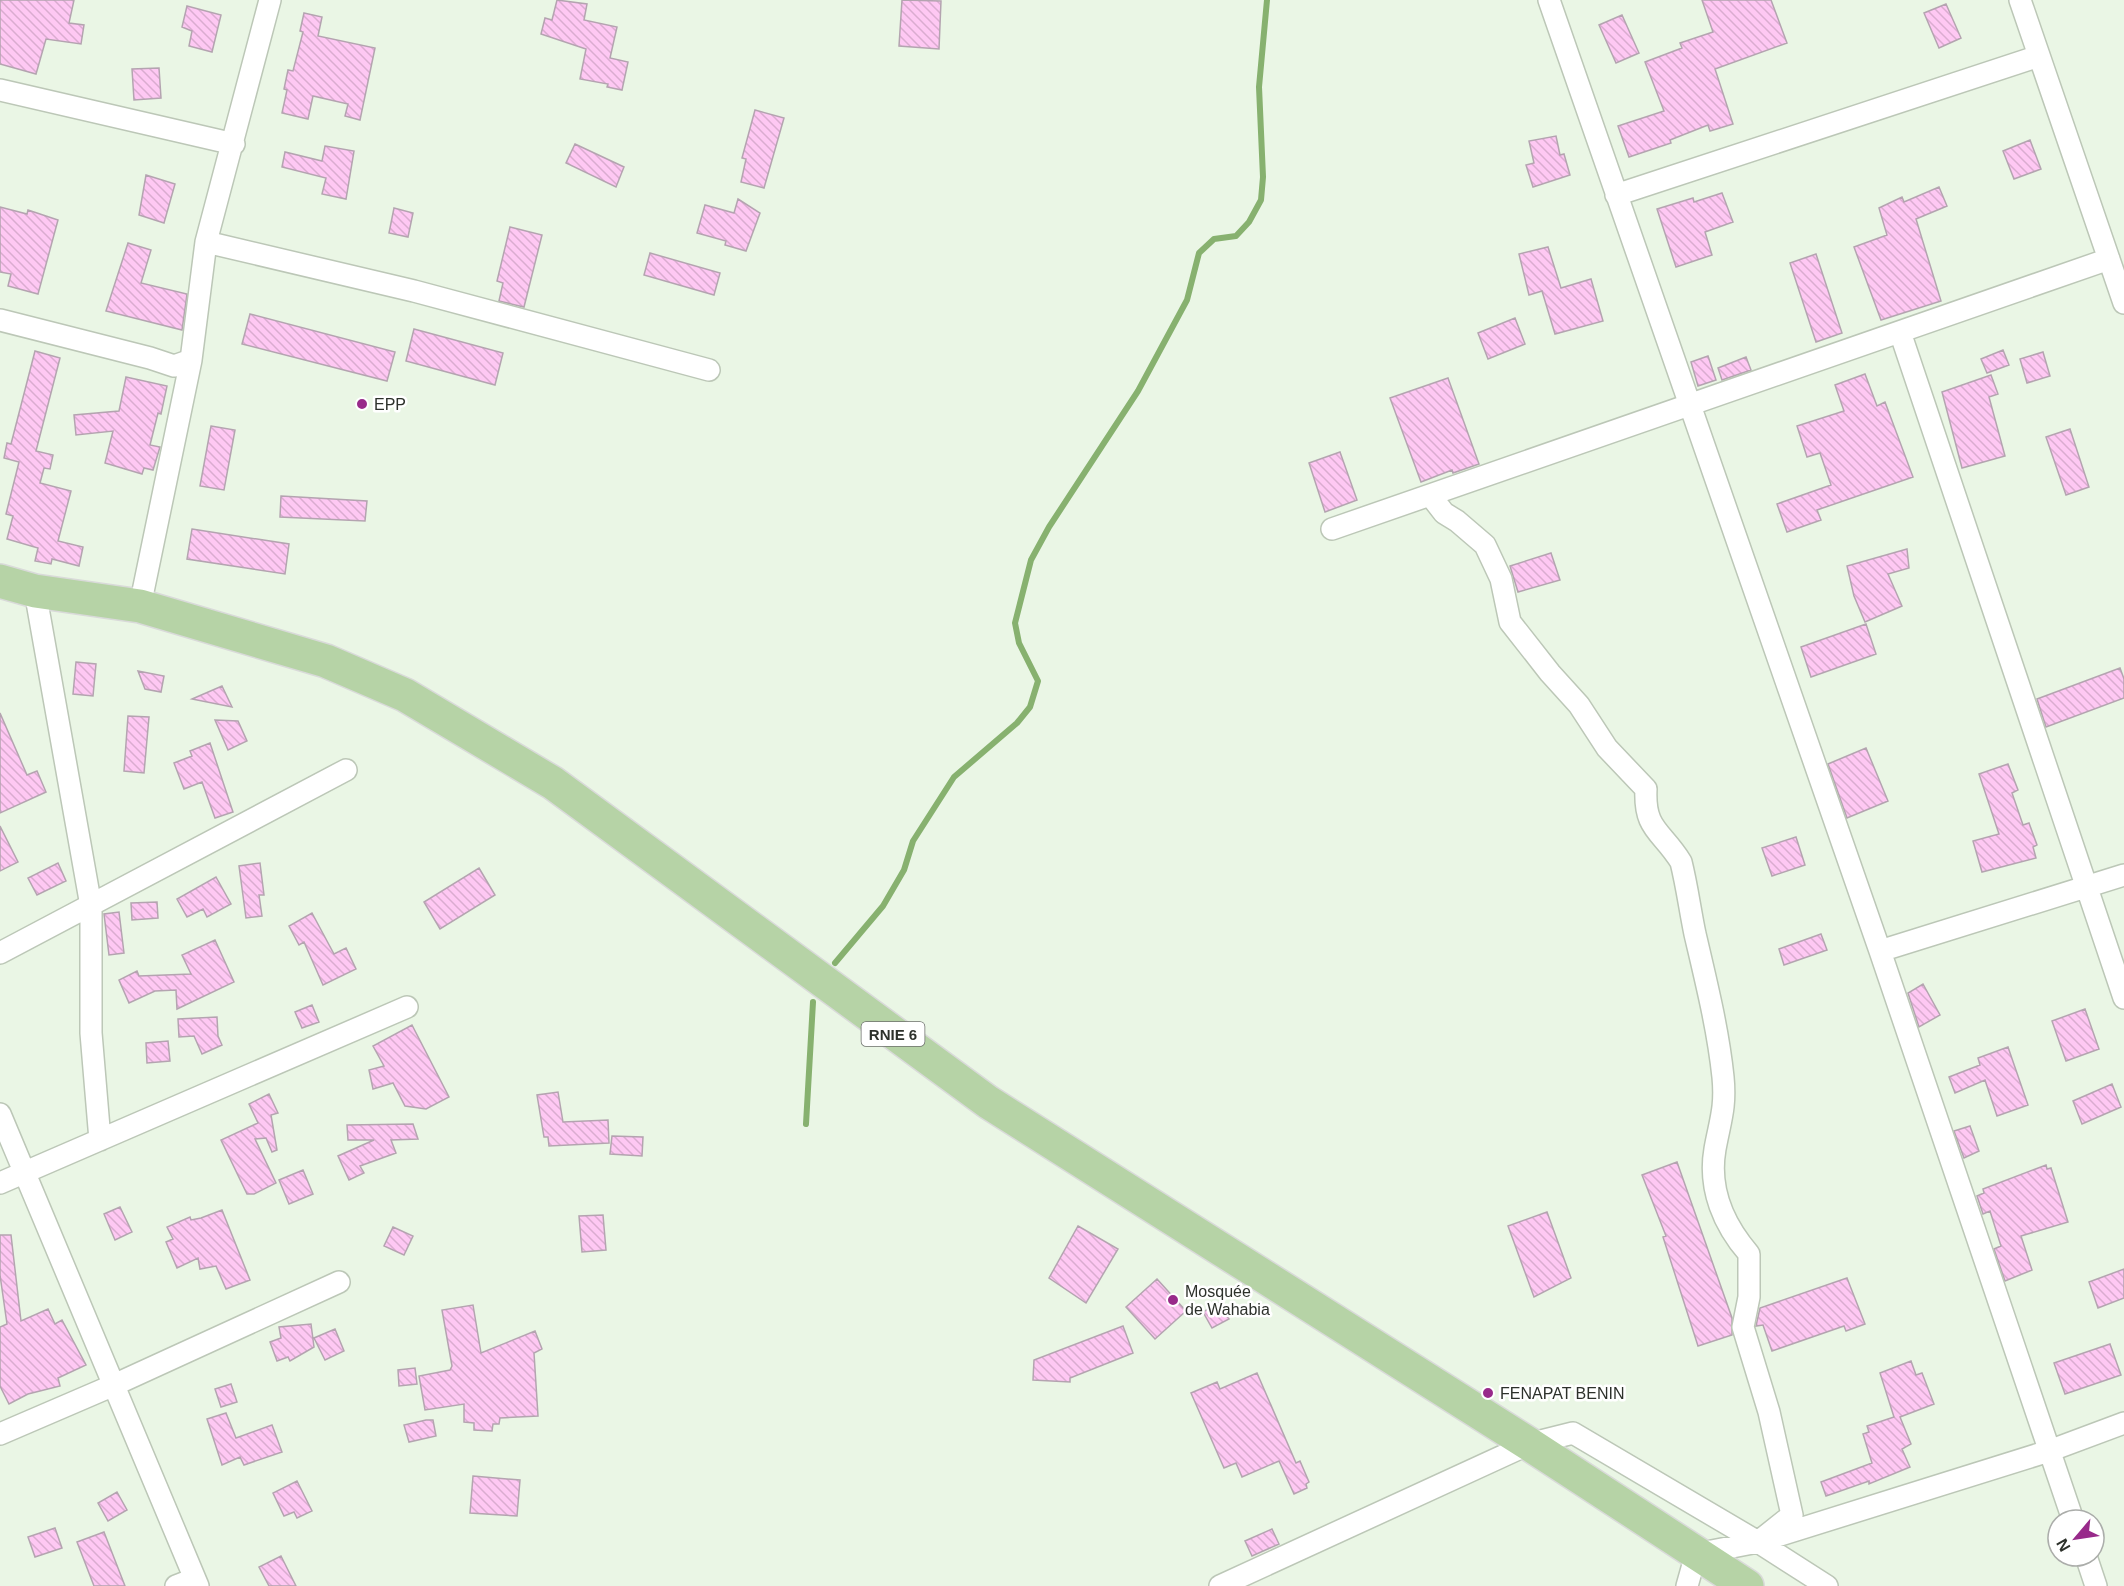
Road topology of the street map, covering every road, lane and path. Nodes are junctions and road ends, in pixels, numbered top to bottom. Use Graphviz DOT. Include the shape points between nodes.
graph roads {
  1 [pos="270,0"];
  2 [pos="1549,0"];
  3 [pos="2020,0"];
  4 [pos="2039,56"];
  5 [pos="0,90"];
  6 [pos="234,144"];
  7 [pos="1616,195"];
  8 [pos="206,242"];
  9 [pos="2109,259"];
  10 [pos="2124,303"];
  11 [pos="0,320"];
  12 [pos="1900,332"];
  13 [pos="191,360"];
  14 [pos="709,370"];
  15 [pos="1689,405"];
  16 [pos="1430,495"];
  17 [pos="1332,529"];
  18 [pos="0,581"];
  19 [pos="35,591"];
  20 [pos="140,606"];
  21 [pos="346,770"];
  22 [pos="2124,875"];
  23 [pos="2087,887"];
  24 [pos="90,906"];
  25 [pos="1880,951"];
  26 [pos="0,953"];
  27 [pos="2124,998"];
  28 [pos="407,1007"];
  29 [pos="0,1114"];
  30 [pos="100,1140"];
  31 [pos="24,1173"];
  32 [pos="0,1183"];
  33 [pos="339,1282"];
  34 [pos="114,1385"];
  35 [pos="2124,1423"];
  36 [pos="0,1434"];
  37 [pos="1529,1444"];
  38 [pos="2049,1451"];
  39 [pos="2069,1508"];
  40 [pos="1758,1542"];
  41 [pos="1696,1554"];
  42 [pos="2090,1568"];
  43 [pos="1233,1583"];
  44 [pos="189,1584"];
  45 [pos="1687,1586"];
  46 [pos="1747,1586"];
  47 [pos="1827,1586"];
  48 [pos="2096,1586"];
  1 -- 6 [label="street"];
  2 -- 7 [label="street"];
  3 -- 4 [label="street"];
  4 -- 7 [label="street"];
  4 -- 9 [label="street"];
  5 -- 6 [label="street"];
  6 -- 8 [label="street"];
  7 -- 15 [label="street"];
  8 -- 13 [label="street"];
  8 -- 14 [label="street" via="414,291"];
  9 -- 10 [label="street"];
  9 -- 12 [label="street"];
  11 -- 13 [label="street" via="174,366"];
  12 -- 15 [label="street"];
  12 -- 23 [label="street"];
  13 -- 20 [label="street"];
  15 -- 16 [label="street"];
  15 -- 25 [label="street"];
  16 -- 17 [label="street"];
  16 -- 40 [label="street" via="1444,513 1485,545 1500,579 1510,622 1579,705 1607,748 1646,789 1645,808 1652,828 1667,840 1681,862 1723,1078 1725,1103 1713,1166 1715,1181 1720,1210 1749,1254 1749,1297 1743,1327 1769,1412 1792,1515"];
  18 -- 19 [label="main road, RNIE 6"];
  19 -- 20 [label="main road, RNIE 6"];
  19 -- 24 [label="street"];
  20 -- 37 [label="main road, RNIE 6" via="362,675 553,783 988,1102"];
  21 -- 24 [label="street"];
  22 -- 23 [label="street"];
  23 -- 25 [label="street"];
  23 -- 27 [label="street"];
  24 -- 26 [label="street"];
  24 -- 30 [label="street" via="91,1033"];
  25 -- 38 [label="street"];
  28 -- 30 [label="street"];
  29 -- 31 [label="street"];
  30 -- 31 [label="street"];
  31 -- 32 [label="street"];
  31 -- 34 [label="street"];
  33 -- 34 [label="street"];
  34 -- 36 [label="street"];
  34 -- 44 [label="street"];
  35 -- 38 [label="street"];
  37 -- 40 [label="street" via="1573,1433"];
  37 -- 41 [label="main road, RNIE 6"];
  37 -- 43 [label="street"];
  38 -- 39 [label="street"];
  38 -- 40 [label="street"];
  40 -- 41 [label="street"];
  40 -- 47 [label="street"];
  41 -- 45 [label="street"];
  41 -- 46 [label="main road, RNIE 6"];
  42 -- 48 [label="street"];
}
